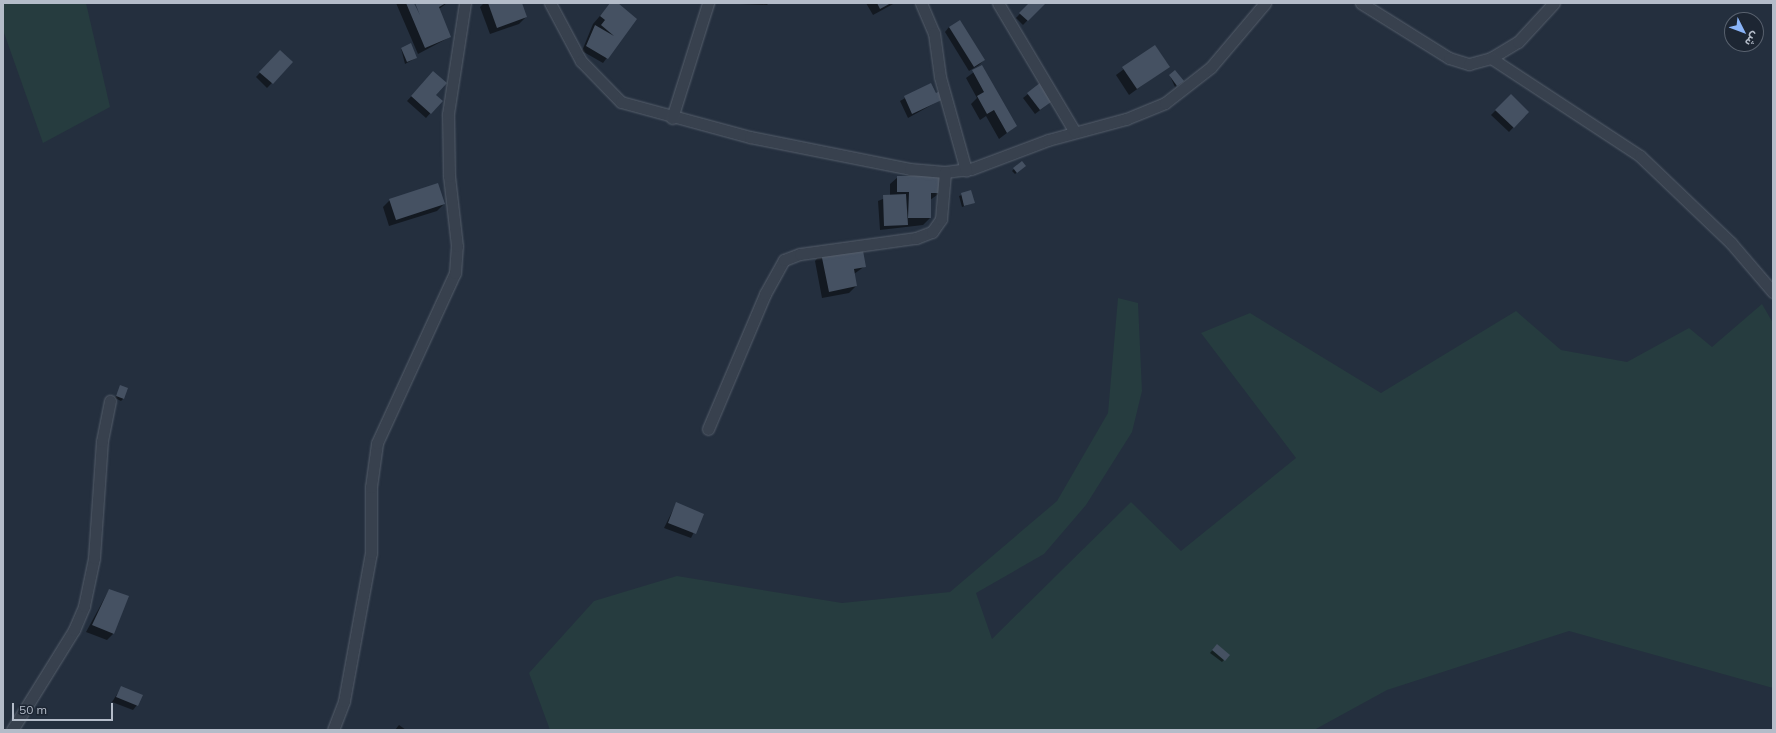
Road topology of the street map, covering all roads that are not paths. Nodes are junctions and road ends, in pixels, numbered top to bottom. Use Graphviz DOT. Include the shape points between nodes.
graph roads {
  1 [pos="465,3"];
  2 [pos="550,3"];
  3 [pos="708,3"];
  4 [pos="921,3"];
  5 [pos="998,3"];
  6 [pos="1264,3"];
  7 [pos="1361,3"];
  8 [pos="1554,3"];
  9 [pos="1491,58"];
  10 [pos="672,118"];
  11 [pos="1075,132"];
  12 [pos="966,170"];
  13 [pos="945,172"];
  14 [pos="1773,292"];
  15 [pos="110,401"];
  16 [pos="708,429"];
  17 [pos="12,730"];
  18 [pos="333,730"];
  1 -- 18 [label="street" via="448,114 449,176 457,246 455,273 377,443 371,487 371,553 344,701"];
  2 -- 10 [label="street" via="581,61 608,92 621,102"];
  3 -- 10 [label="street"];
  4 -- 12 [label="street" via="934,33 940,77"];
  5 -- 11 [label="street"];
  6 -- 11 [label="street" via="1211,67 1170,99 1126,119"];
  7 -- 9 [label="street" via="1449,58 1469,64"];
  8 -- 9 [label="street" via="1518,42"];
  9 -- 14 [label="street" via="1640,156 1731,243"];
  10 -- 13 [label="street" via="910,169"];
  11 -- 12 [label="street"];
  12 -- 13 [label="street"];
  13 -- 16 [label="street" via="941,219 932,232 916,238 800,254 784,260 765,294"];
  15 -- 17 [label="street" via="102,441 94,558 84,606 74,630"];
}
